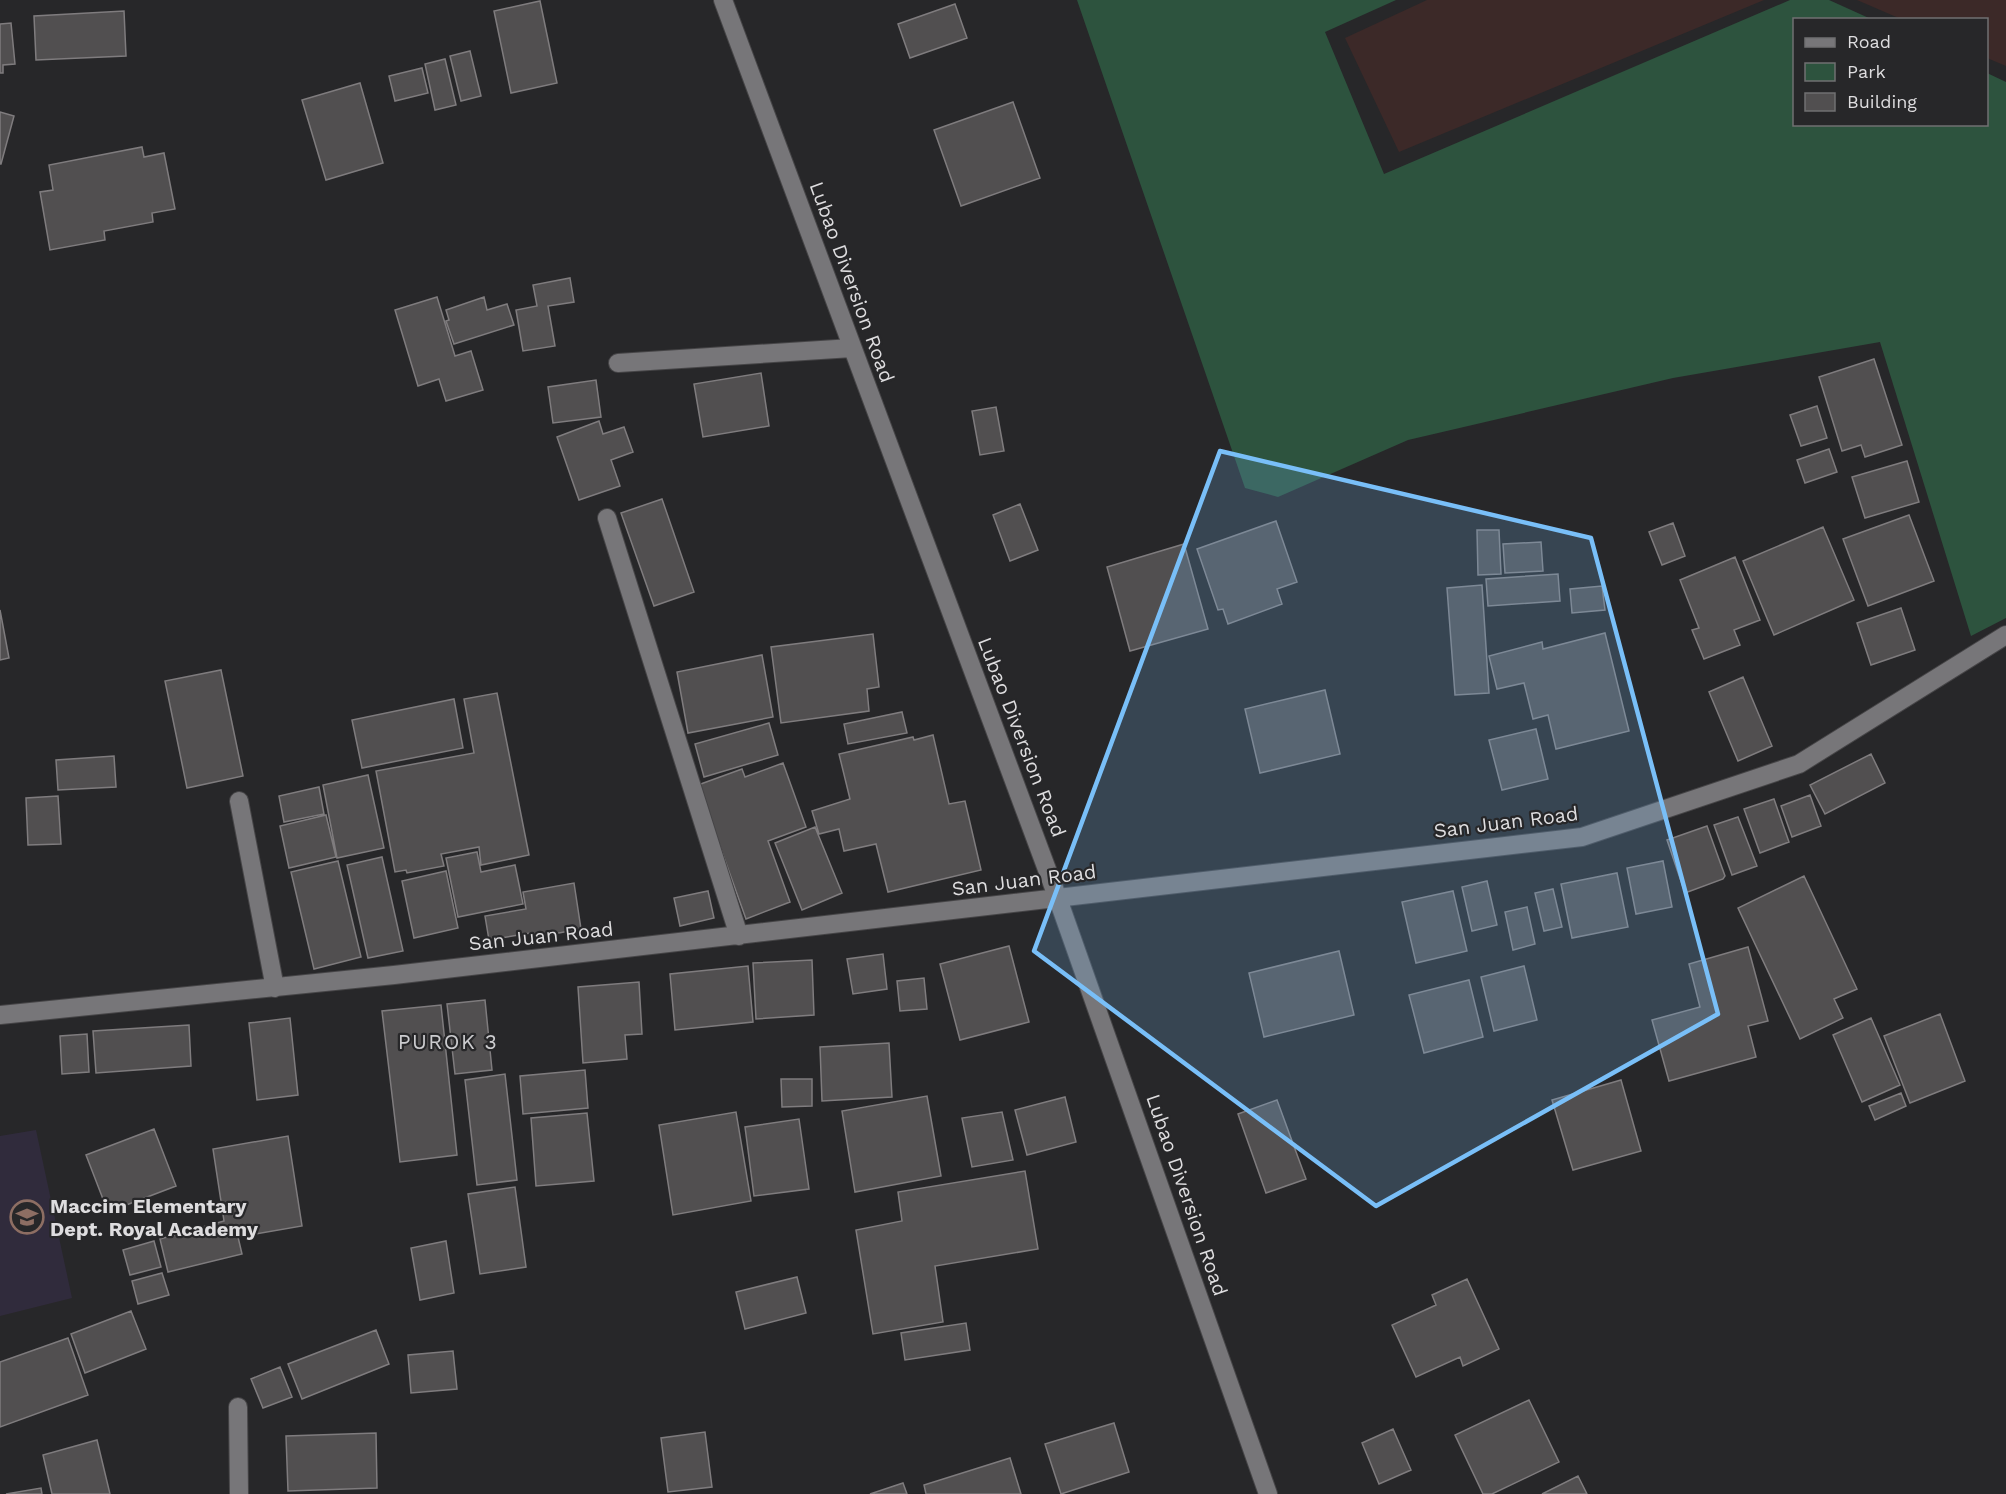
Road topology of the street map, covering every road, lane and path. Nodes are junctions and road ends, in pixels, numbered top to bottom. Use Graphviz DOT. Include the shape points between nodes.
graph roads {
  1 [pos="723,0"];
  2 [pos="852,348"];
  3 [pos="618,363"];
  4 [pos="607,518"];
  5 [pos="2006,635"];
  6 [pos="239,801"];
  7 [pos="1058,899"];
  8 [pos="740,936"];
  9 [pos="275,988"];
  10 [pos="0,1015"];
  11 [pos="238,1407"];
  12 [pos="239,1494"];
  13 [pos="1268,1494"];
  1 -- 2 [label="street, Lubao Diversion Road"];
  2 -- 3 [label="street"];
  2 -- 7 [label="street, Lubao Diversion Road"];
  4 -- 8 [label="street"];
  5 -- 7 [label="street, San Juan Road" via="1799,764 1582,837"];
  6 -- 9 [label="street"];
  7 -- 8 [label="street, San Juan Road"];
  7 -- 13 [label="street, Lubao Diversion Road"];
  8 -- 9 [label="street, San Juan Road"];
  9 -- 10 [label="street, San Juan Road"];
  11 -- 12 [label="street"];
}
